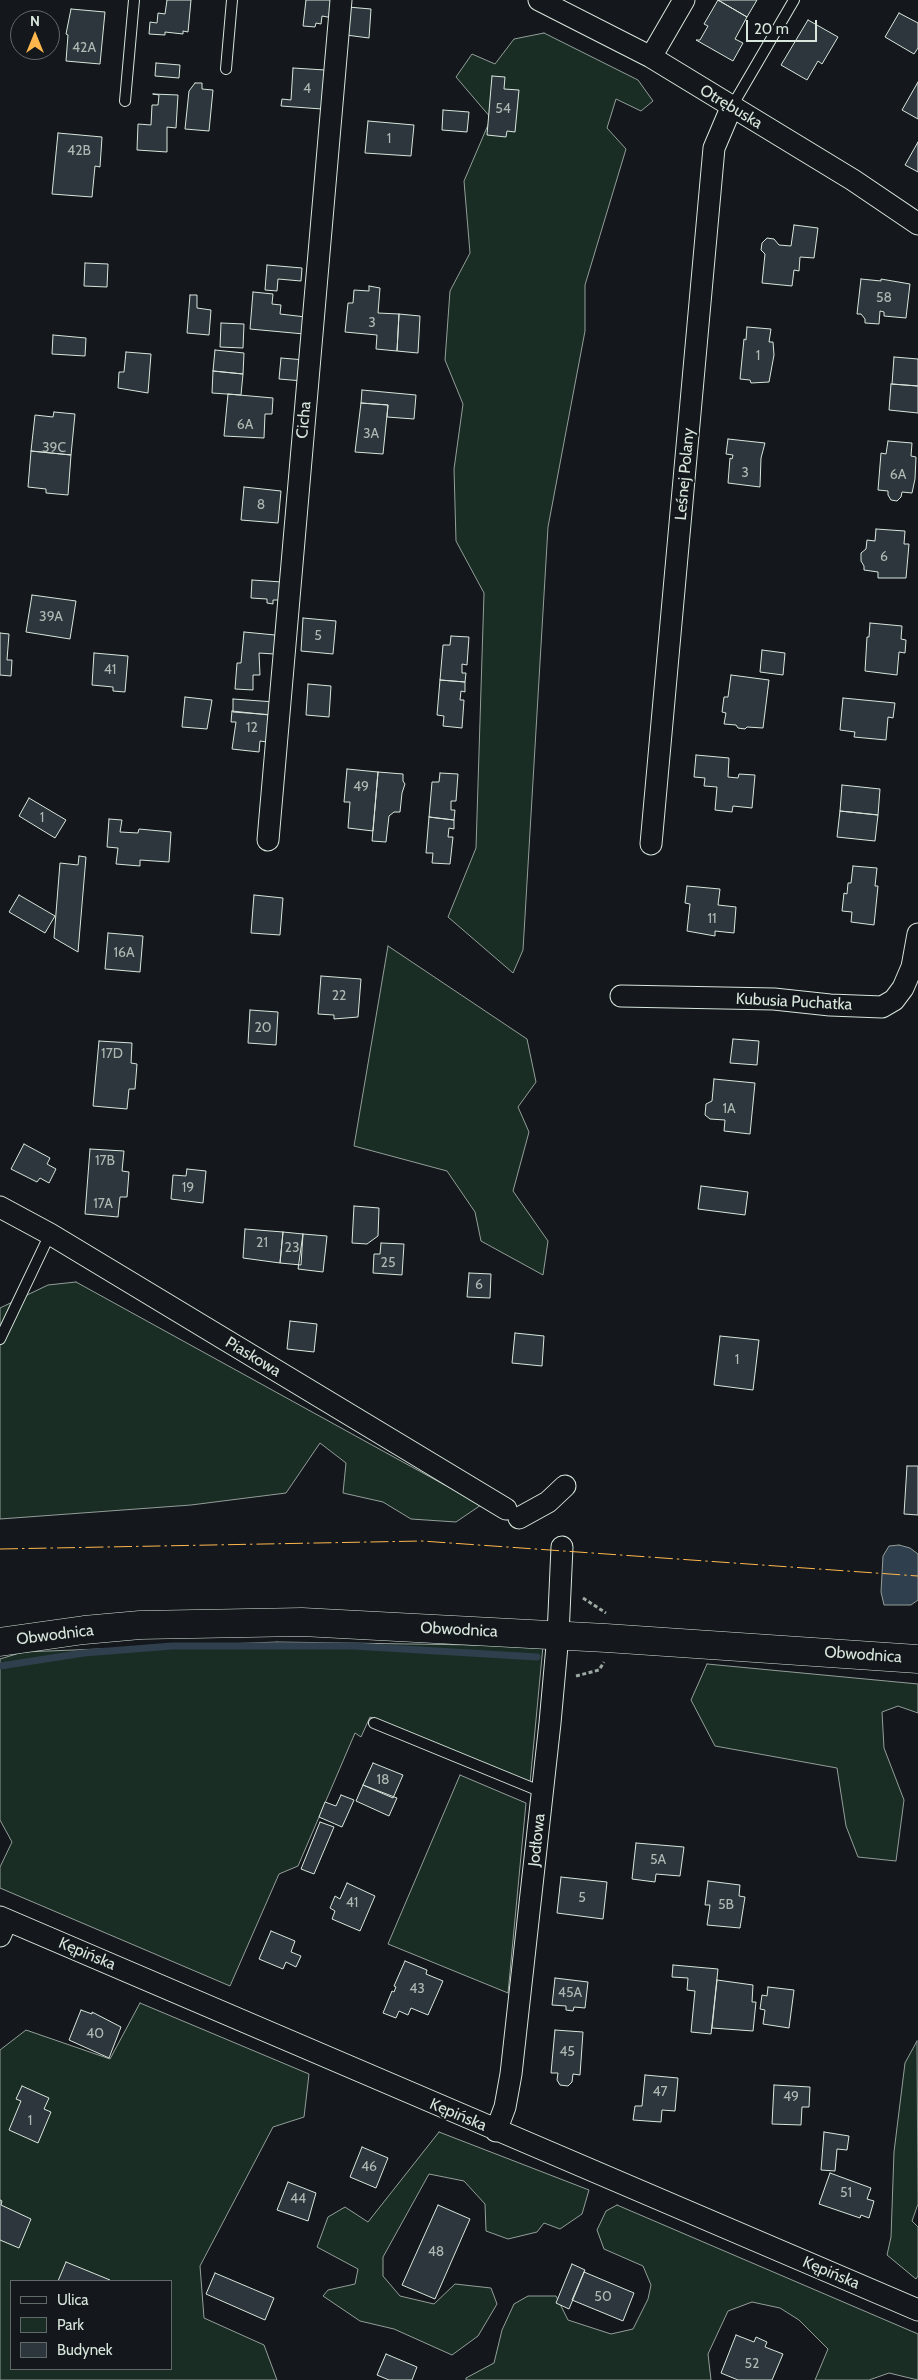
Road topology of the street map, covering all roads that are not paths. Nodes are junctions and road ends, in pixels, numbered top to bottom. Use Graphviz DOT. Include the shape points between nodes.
graph roads {
  1 [pos="134,0"];
  2 [pos="232,0"];
  3 [pos="341,0"];
  4 [pos="540,0"];
  5 [pos="684,0"];
  6 [pos="794,0"];
  7 [pos="651,58"];
  8 [pos="226,69"];
  9 [pos="126,101"];
  10 [pos="731,108"];
  11 [pos="918,224"];
  12 [pos="268,840"];
  13 [pos="651,844"];
  14 [pos="918,934"];
  15 [pos="621,996"];
  16 [pos="0,1207"];
  17 [pos="50,1234"];
  18 [pos="0,1339"];
  19 [pos="565,1486"];
  20 [pos="562,1547"];
  21 [pos="558,1635"];
  22 [pos="0,1642"];
  23 [pos="918,1659"];
  24 [pos="374,1723"];
  25 [pos="542,1792"];
  26 [pos="2,1924"];
  27 [pos="496,2131"];
  28 [pos="918,2310"];
  1 -- 9 [label="lane"];
  2 -- 8 [label="lane"];
  3 -- 12 [label="street, Cicha"];
  4 -- 7 [label="street, Otrębuska"];
  5 -- 7 [label="street"];
  6 -- 10 [label="lane"];
  7 -- 10 [label="street, Otrębuska"];
  10 -- 11 [label="street, Otrębuska" via="853,180"];
  10 -- 13 [label="street, Leśnej Polany" via="714,148"];
  14 -- 15 [label="street, Kubusia Puchatka" via="912,967 903,988 894,1000 882,1007 830,1006 774,999"];
  16 -- 17 [label="street, Piaskowa"];
  17 -- 18 [label="lane"];
  17 -- 19 [label="street, Piaskowa" via="512,1513 548,1502"];
  20 -- 21 [label="street, Jodłowa"];
  21 -- 22 [label="main road, Obwodnica" via="302,1622 221,1622 84,1630"];
  21 -- 23 [label="main road, Obwodnica"];
  21 -- 25 [label="street, Jodłowa"];
  24 -- 25 [label="lane"];
  25 -- 27 [label="street, Jodłowa" via="512,2074"];
  26 -- 27 [label="street, Kępińska"];
  27 -- 28 [label="street, Kępińska"];
}
